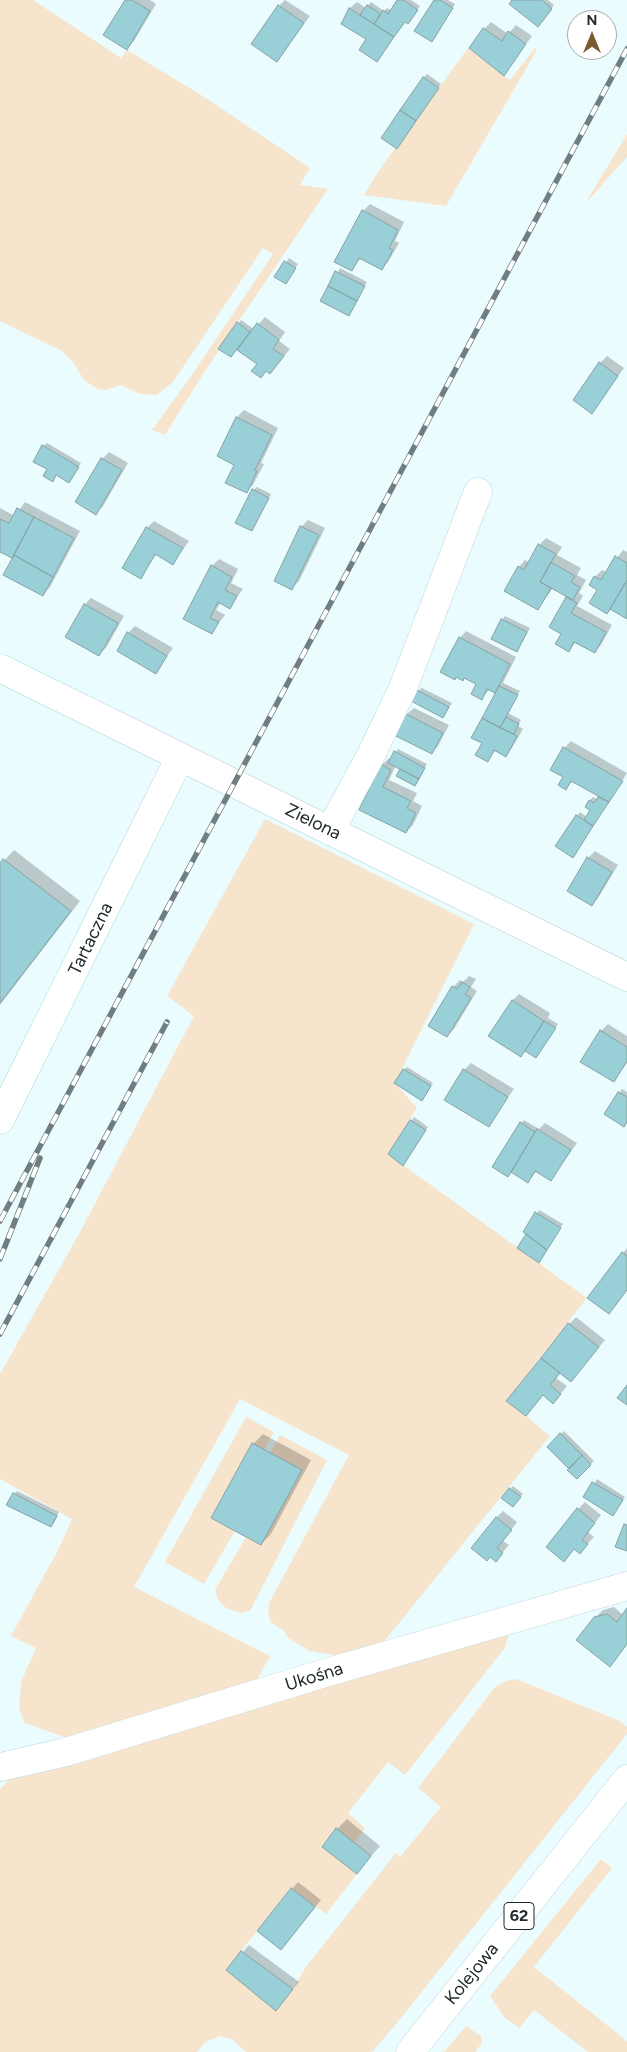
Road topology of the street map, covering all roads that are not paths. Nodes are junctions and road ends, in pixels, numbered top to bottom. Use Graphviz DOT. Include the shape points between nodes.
graph roads {
  1 [pos="478,492"];
  2 [pos="0,668"];
  3 [pos="180,757"];
  4 [pos="330,831"];
  5 [pos="627,977"];
  6 [pos="0,1120"];
  7 [pos="627,1586"];
  8 [pos="0,1767"];
  9 [pos="627,1779"];
  10 [pos="410,2052"];
  1 -- 4 [label="street" via="404,688"];
  2 -- 3 [label="street, Zielona"];
  3 -- 4 [label="street, Zielona"];
  3 -- 6 [label="street, Tartaczna"];
  4 -- 5 [label="street, Zielona"];
  7 -- 8 [label="street, Ukośna" via="66,1752"];
  9 -- 10 [label="street, Kolejowa / 62"];
}
